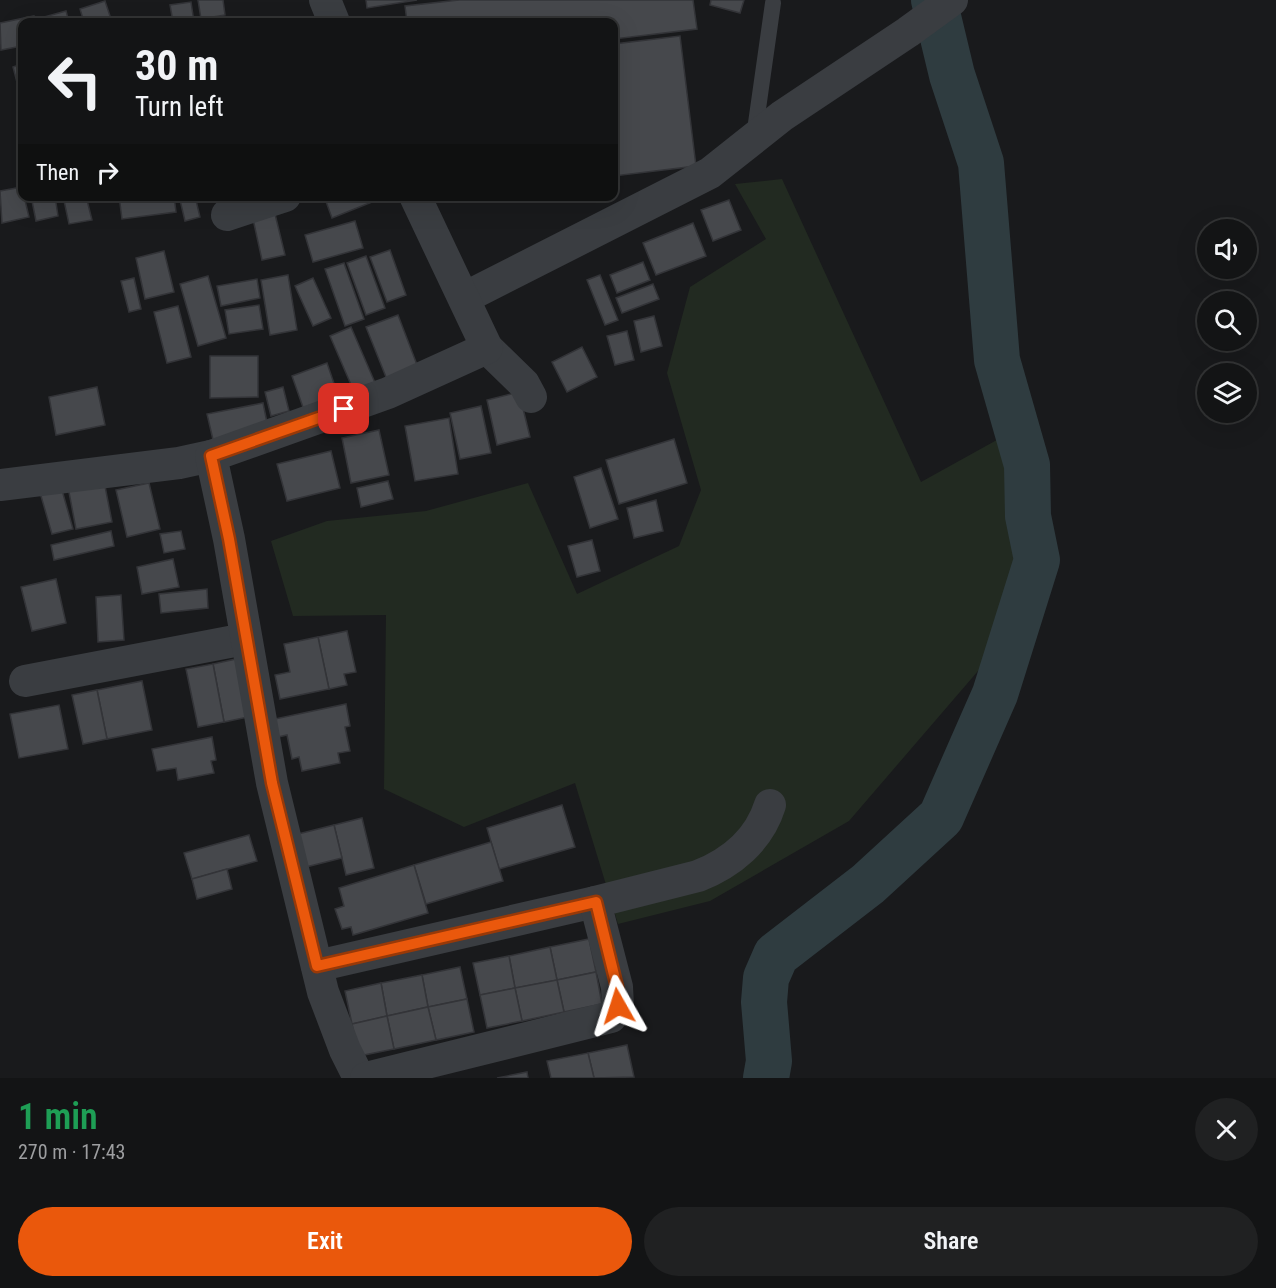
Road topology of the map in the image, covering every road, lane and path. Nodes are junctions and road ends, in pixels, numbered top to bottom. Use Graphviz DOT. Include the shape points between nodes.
graph roads {
  1 [pos="325,0"];
  2 [pos="952,0"];
  3 [pos="773,3"];
  4 [pos="332,18"];
  5 [pos="754,140"];
  6 [pos="270,201"];
  7 [pos="417,201"];
  8 [pos="227,215"];
  9 [pos="464,298"];
  10 [pos="487,348"];
  11 [pos="531,397"];
  12 [pos="211,456"];
  13 [pos="0,486"];
  14 [pos="246,639"];
  15 [pos="25,681"];
  16 [pos="770,805"];
  17 [pos="596,902"];
  18 [pos="317,966"];
  19 [pos="359,1078"];
  20 [pos="366,1078"];
  1 -- 4 [label="street"];
  2 -- 5 [label="street" via="782,116"];
  3 -- 5 [label="lane"];
  5 -- 9 [label="street" via="710,173"];
  6 -- 8 [label="street"];
  7 -- 9 [label="street"];
  9 -- 10 [label="street"];
  10 -- 11 [label="street" via="524,384"];
  10 -- 12 [label="street" via="388,393"];
  12 -- 13 [label="street" via="179,464"];
  12 -- 14 [label="street"];
  14 -- 15 [label="street"];
  14 -- 18 [label="street" via="272,783"];
  16 -- 17 [label="street" via="763,824 743,849 714,869"];
  17 -- 18 [label="street"];
  17 -- 20 [label="street" via="617,987 618,1006 611,1017"];
  18 -- 19 [label="street" via="345,1050"];
}
